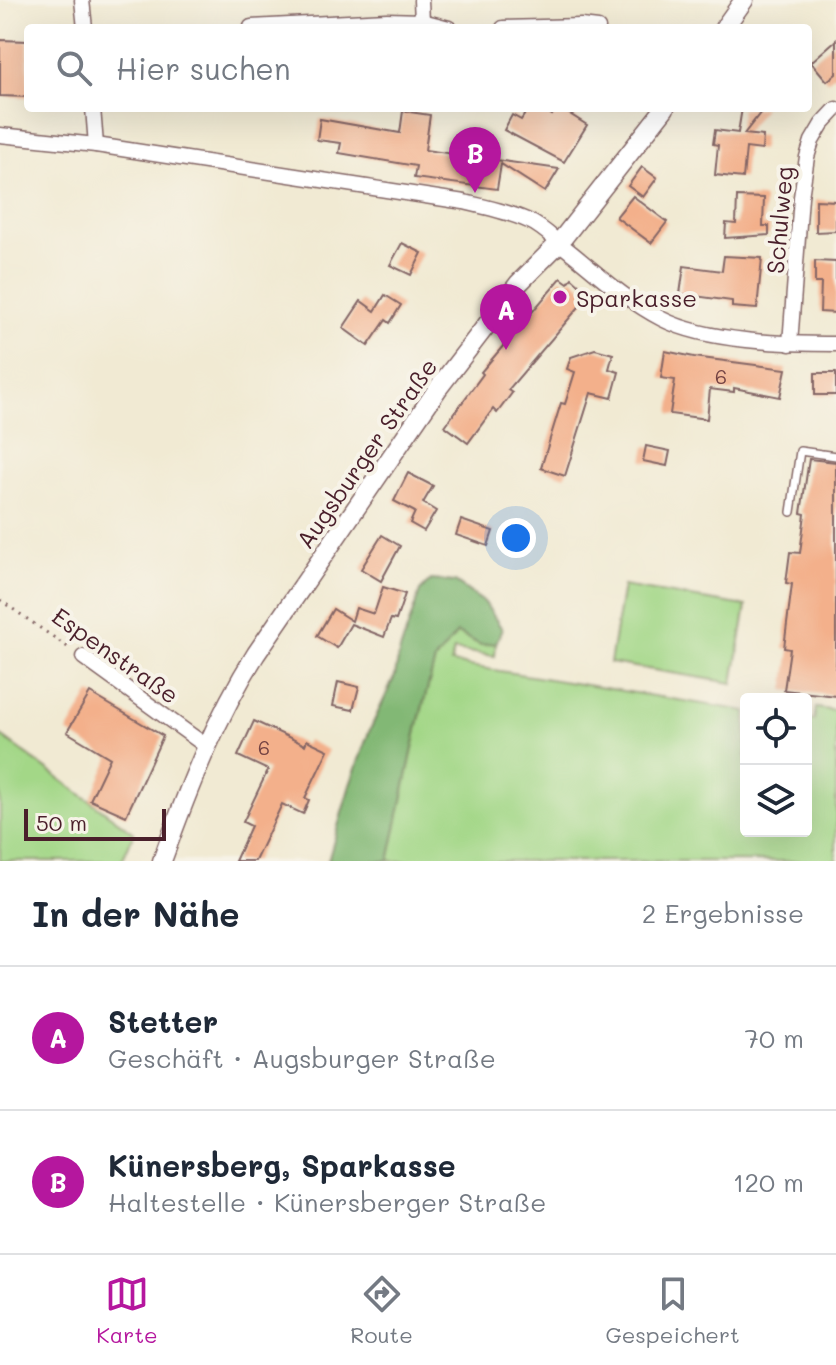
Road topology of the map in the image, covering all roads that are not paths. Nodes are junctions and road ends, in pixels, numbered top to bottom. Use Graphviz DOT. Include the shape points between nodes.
graph roads {
  1 [pos="82,0"];
  2 [pos="421,0"];
  3 [pos="744,0"];
  4 [pos="422,21"];
  5 [pos="85,24"];
  6 [pos="297,24"];
  7 [pos="434,24"];
  8 [pos="727,24"];
  9 [pos="836,109"];
  10 [pos="93,112"];
  11 [pos="662,112"];
  12 [pos="0,135"];
  13 [pos="96,145"];
  14 [pos="559,243"];
  15 [pos="790,344"];
  16 [pos="836,344"];
  17 [pos="836,456"];
  18 [pos="791,512"];
  19 [pos="83,657"];
  20 [pos="206,746"];
  21 [pos="162,861"];
  1 -- 5 [label="street"];
  2 -- 4 [label="street"];
  3 -- 8 [label="street"];
  4 -- 6 [label="street"];
  4 -- 7 [label="street"];
  9 -- 15 [label="street, Schulweg" via="812,141 805,167"];
  10 -- 13 [label="street"];
  11 -- 14 [label="street, Augsburger Straße"];
  12 -- 13 [label="street"];
  13 -- 14 [label="street" via="464,202 531,222"];
  14 -- 15 [label="street" via="663,320 700,332"];
  14 -- 20 [label="street, Augsburger Straße" via="519,283 439,387 256,654"];
  15 -- 16 [label="street"];
  17 -- 18 [label="lane" via="800,451"];
  19 -- 20 [label="street, Espenstraße"];
  20 -- 21 [label="street, Augsburger Straße"];
}
